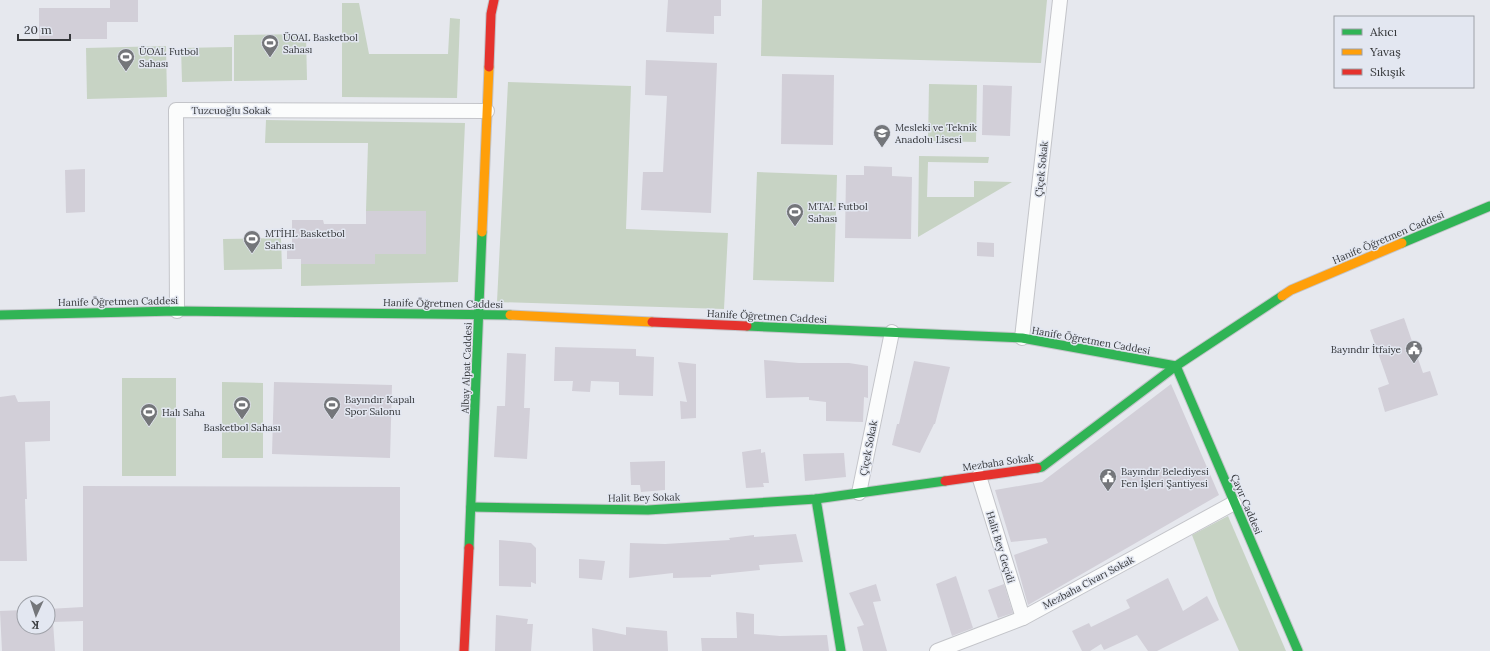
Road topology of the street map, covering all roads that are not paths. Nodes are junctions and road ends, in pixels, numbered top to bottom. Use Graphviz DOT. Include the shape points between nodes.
graph roads {
  1 [pos="490,0"];
  2 [pos="494,0"];
  3 [pos="1060,0"];
  4 [pos="491,14"];
  5 [pos="487,111"];
  6 [pos="1490,206"];
  7 [pos="177,311"];
  8 [pos="478,314"];
  9 [pos="0,315"];
  10 [pos="892,332"];
  11 [pos="1022,338"];
  12 [pos="1176,366"];
  13 [pos="979,476"];
  14 [pos="859,493"];
  15 [pos="816,499"];
  16 [pos="1234,503"];
  17 [pos="471,506"];
  18 [pos="1023,618"];
  19 [pos="464,651"];
  20 [pos="841,651"];
  21 [pos="937,651"];
  22 [pos="1298,651"];
  1 -- 4 [label="street, Albay Alpat Caddesi"];
  2 -- 4 [label="street, Albay Alpat Caddesi"];
  3 -- 11 [label="street, Çiçek Sokak"];
  4 -- 5 [label="street, Albay Alpat Caddesi"];
  5 -- 7 [label="street, Tuzcuoğlu Sokak" via="176,110"];
  5 -- 8 [label="street, Albay Alpat Caddesi"];
  6 -- 12 [label="street, Hanife Öğretmen Caddesi" via="1291,290"];
  7 -- 8 [label="street, Hanife Öğretmen Caddesi"];
  7 -- 9 [label="street, Hanife Öğretmen Caddesi"];
  8 -- 10 [label="street, Hanife Öğretmen Caddesi"];
  8 -- 17 [label="street, Albay Alpat Caddesi"];
  10 -- 11 [label="street, Hanife Öğretmen Caddesi"];
  10 -- 14 [label="street, Çiçek Sokak"];
  11 -- 12 [label="street, Hanife Öğretmen Caddesi"];
  12 -- 13 [label="street, Mezbaha Sokak" via="1042,467"];
  12 -- 16 [label="street, Çayır Caddesi"];
  13 -- 14 [label="street, Mezbaha Sokak"];
  13 -- 18 [label="street, Halit Bey Geçidi"];
  14 -- 15 [label="street, Mezbaha Sokak"];
  15 -- 17 [label="street, Halit Bey Sokak" via="648,510"];
  15 -- 20 [label="street"];
  16 -- 18 [label="street, Mezbaha Civarı Sokak"];
  16 -- 22 [label="street, Çayır Caddesi"];
  17 -- 19 [label="street, Albay Alpat Caddesi"];
  18 -- 21 [label="street, Mezbaha Civarı Sokak"];
}
